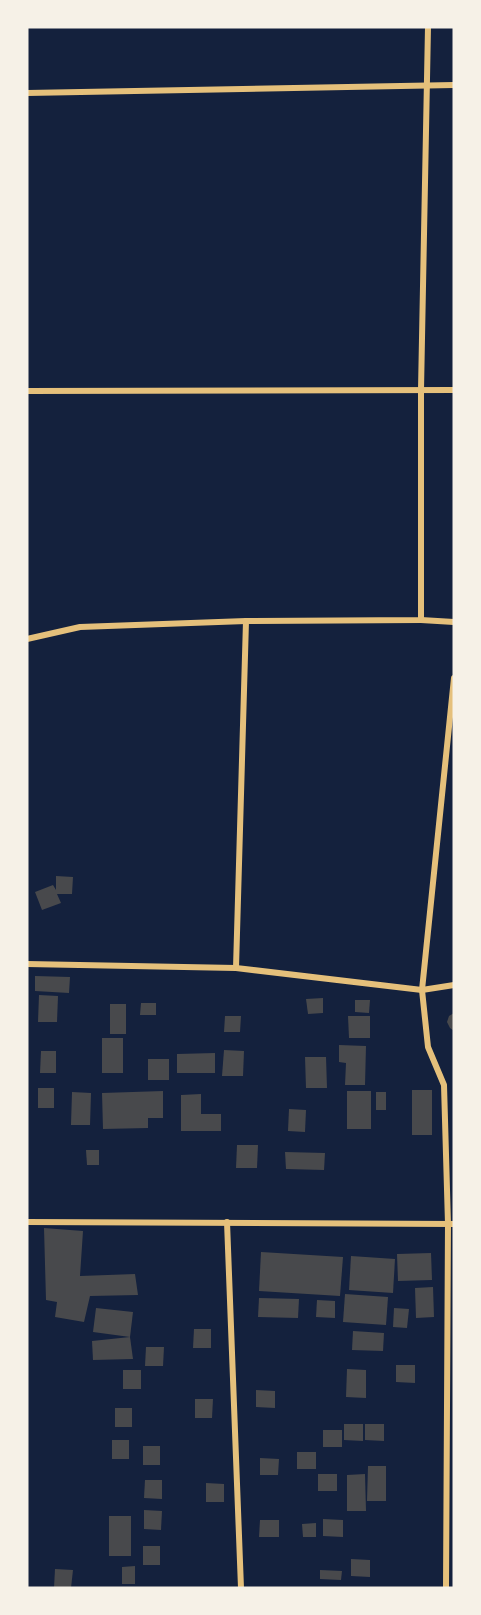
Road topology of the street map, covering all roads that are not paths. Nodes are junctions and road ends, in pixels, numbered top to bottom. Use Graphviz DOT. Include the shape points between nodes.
graph roads {
  1 [pos="428,27"];
  2 [pos="426,85"];
  3 [pos="454,85"];
  4 [pos="27,93"];
  5 [pos="421,390"];
  6 [pos="454,390"];
  7 [pos="27,391"];
  8 [pos="421,620"];
  9 [pos="246,621"];
  10 [pos="454,622"];
  11 [pos="27,639"];
  12 [pos="454,678"];
  13 [pos="27,964"];
  14 [pos="236,968"];
  15 [pos="454,985"];
  16 [pos="422,990"];
  17 [pos="27,1222"];
  18 [pos="227,1222"];
  19 [pos="451,1224"];
  20 [pos="241,1588"];
  21 [pos="446,1588"];
  1 -- 2 [label="street"];
  2 -- 3 [label="street"];
  2 -- 4 [label="street"];
  2 -- 5 [label="street"];
  5 -- 6 [label="street"];
  5 -- 7 [label="street"];
  5 -- 8 [label="street"];
  8 -- 9 [label="street"];
  8 -- 10 [label="street"];
  9 -- 11 [label="street" via="80,627"];
  9 -- 14 [label="street"];
  12 -- 16 [label="street"];
  13 -- 14 [label="street"];
  14 -- 16 [label="street"];
  15 -- 16 [label="street"];
  16 -- 19 [label="street" via="428,1047 444,1084"];
  17 -- 18 [label="street"];
  18 -- 19 [label="street"];
  18 -- 20 [label="street"];
  19 -- 21 [label="street"];
}
